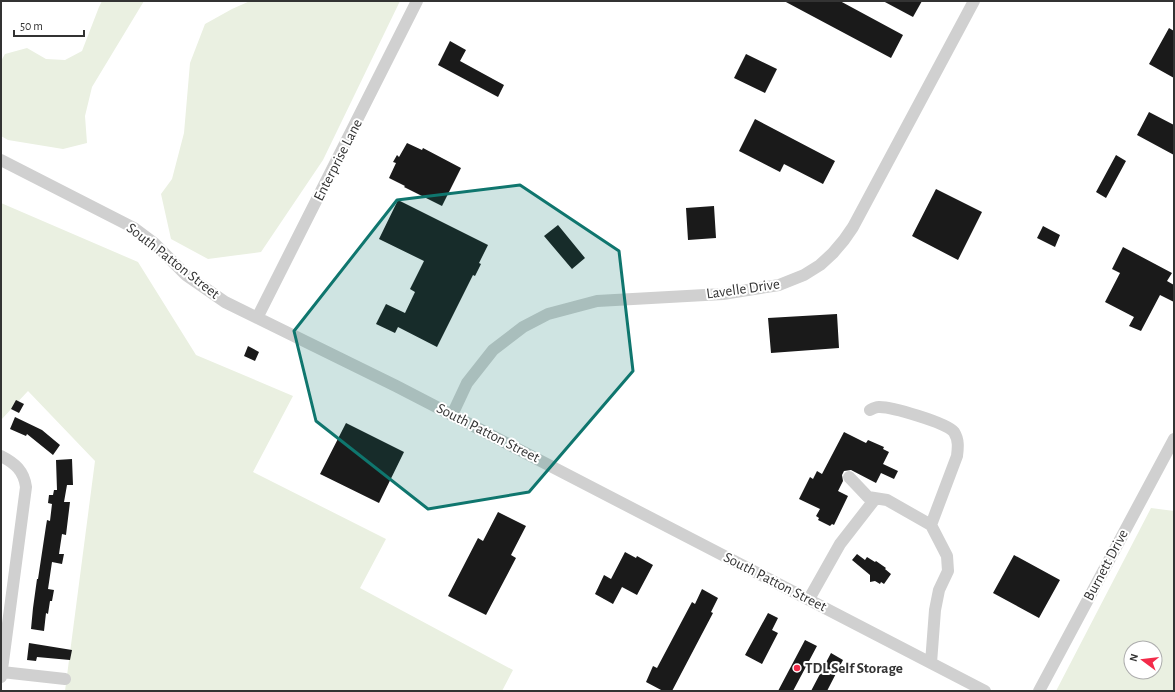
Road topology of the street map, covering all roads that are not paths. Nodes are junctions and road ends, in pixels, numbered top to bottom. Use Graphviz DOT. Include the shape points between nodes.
graph roads {
  1 [pos="417,1"];
  2 [pos="974,1"];
  3 [pos="1,160"];
  4 [pos="258,318"];
  5 [pos="870,410"];
  6 [pos="452,415"];
  7 [pos="1174,440"];
  8 [pos="1,456"];
  9 [pos="849,477"];
  10 [pos="875,499"];
  11 [pos="931,525"];
  12 [pos="809,600"];
  13 [pos="931,663"];
  14 [pos="1,674"];
  15 [pos="65,679"];
  16 [pos="985,691"];
  17 [pos="1039,691"];
  1 -- 4 [label="street, Enterprise Lane"];
  2 -- 6 [label="street, Lavelle Drive" via="853,227 820,265 796,279 770,287 723,294 597,301 548,314 523,327 493,350 467,383"];
  3 -- 4 [label="street, South Patton Street" via="134,228 204,289"];
  4 -- 6 [label="street, South Patton Street"];
  5 -- 11 [label="street" via="878,407 891,409 928,419 946,426 957,438 957,456"];
  6 -- 12 [label="street, South Patton Street"];
  7 -- 17 [label="street, Burnett Drive"];
  8 -- 14 [label="street" via="16,466 23,475 26,487"];
  9 -- 10 [label="street" via="868,497"];
  10 -- 11 [label="street" via="887,500"];
  10 -- 12 [label="street" via="840,544"];
  11 -- 13 [label="street" via="947,556 948,571 939,590 935,610"];
  12 -- 13 [label="street, South Patton Street"];
  13 -- 16 [label="street, South Patton Street"];
  14 -- 15 [label="street"];
}
